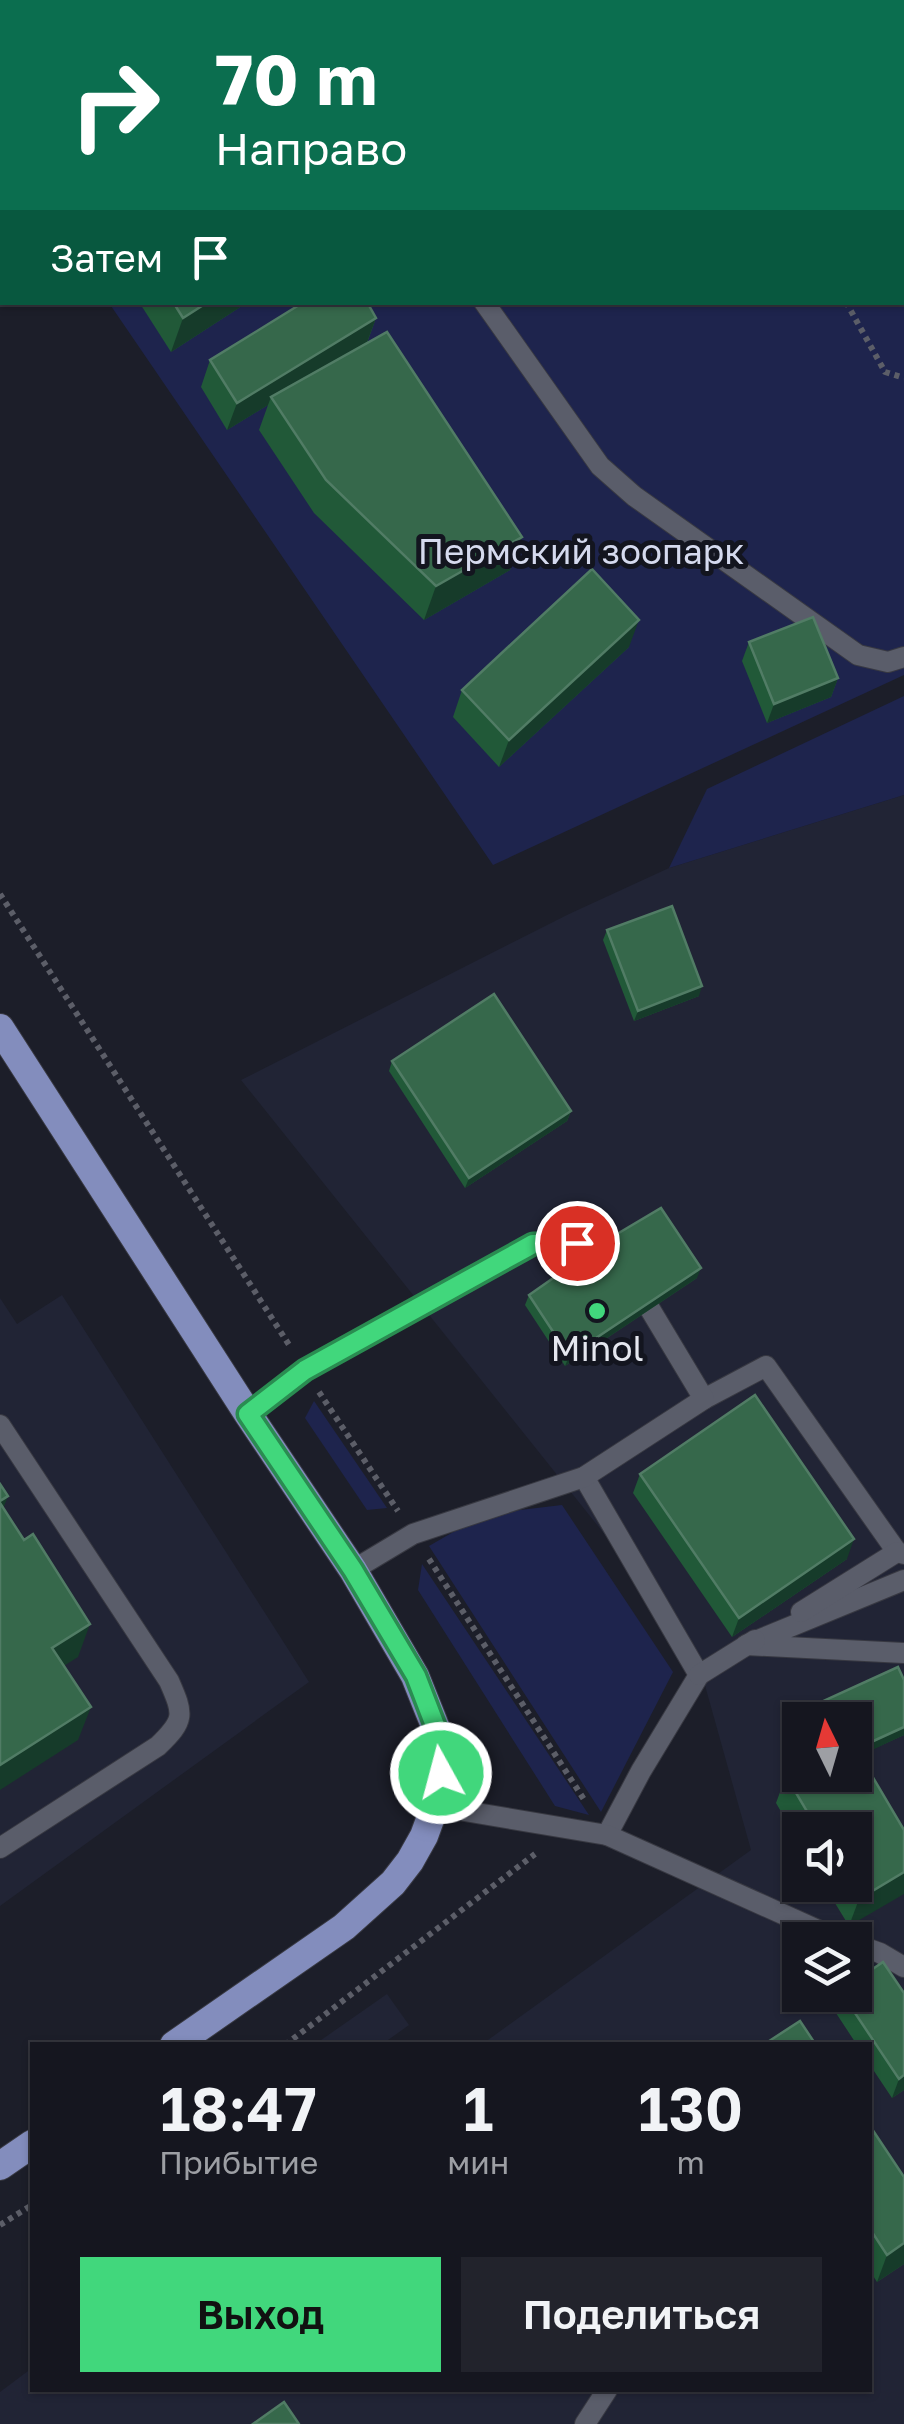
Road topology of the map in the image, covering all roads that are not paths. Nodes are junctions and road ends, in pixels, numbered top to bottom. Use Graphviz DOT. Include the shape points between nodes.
graph roads {
  1 [pos="486,305"];
  2 [pos="904,657"];
  3 [pos="0,1028"];
  4 [pos="609,1247"];
  5 [pos="650,1309"];
  6 [pos="704,1398"];
  7 [pos="248,1414"];
  8 [pos="0,1425"];
  9 [pos="584,1477"];
  10 [pos="901,1553"];
  11 [pos="353,1570"];
  12 [pos="904,1580"];
  13 [pos="746,1645"];
  14 [pos="904,1653"];
  15 [pos="699,1675"];
  16 [pos="436,1806"];
  17 [pos="608,1836"];
  18 [pos="0,1848"];
  19 [pos="800,1922"];
  20 [pos="872,1950"];
  21 [pos="904,1967"];
  22 [pos="178,2042"];
  23 [pos="30,2145"];
  24 [pos="0,2166"];
  25 [pos="606,2392"];
  26 [pos="585,2424"];
  1 -- 2 [label="lane" via="600,466 634,496 858,656 888,662"];
  3 -- 7 [label="main road"];
  4 -- 7 [label="lane" via="533,1244 305,1370"];
  5 -- 6 [label="lane"];
  6 -- 9 [label="lane"];
  6 -- 10 [label="lane" via="766,1366"];
  7 -- 11 [label="main road"];
  8 -- 18 [label="lane" via="180,1706 177,1728 158,1746"];
  9 -- 11 [label="lane" via="413,1534"];
  9 -- 15 [label="lane"];
  10 -- 13 [label="lane"];
  11 -- 16 [label="main road" via="416,1676 441,1741"];
  12 -- 13 [label="lane"];
  13 -- 14 [label="lane"];
  13 -- 15 [label="lane"];
  15 -- 17 [label="lane"];
  16 -- 17 [label="lane"];
  16 -- 22 [label="main road" via="410,1861 366,1909"];
  17 -- 19 [label="lane"];
  20 -- 21 [label="lane"];
  23 -- 24 [label="main road"];
  25 -- 26 [label="lane"];
}
